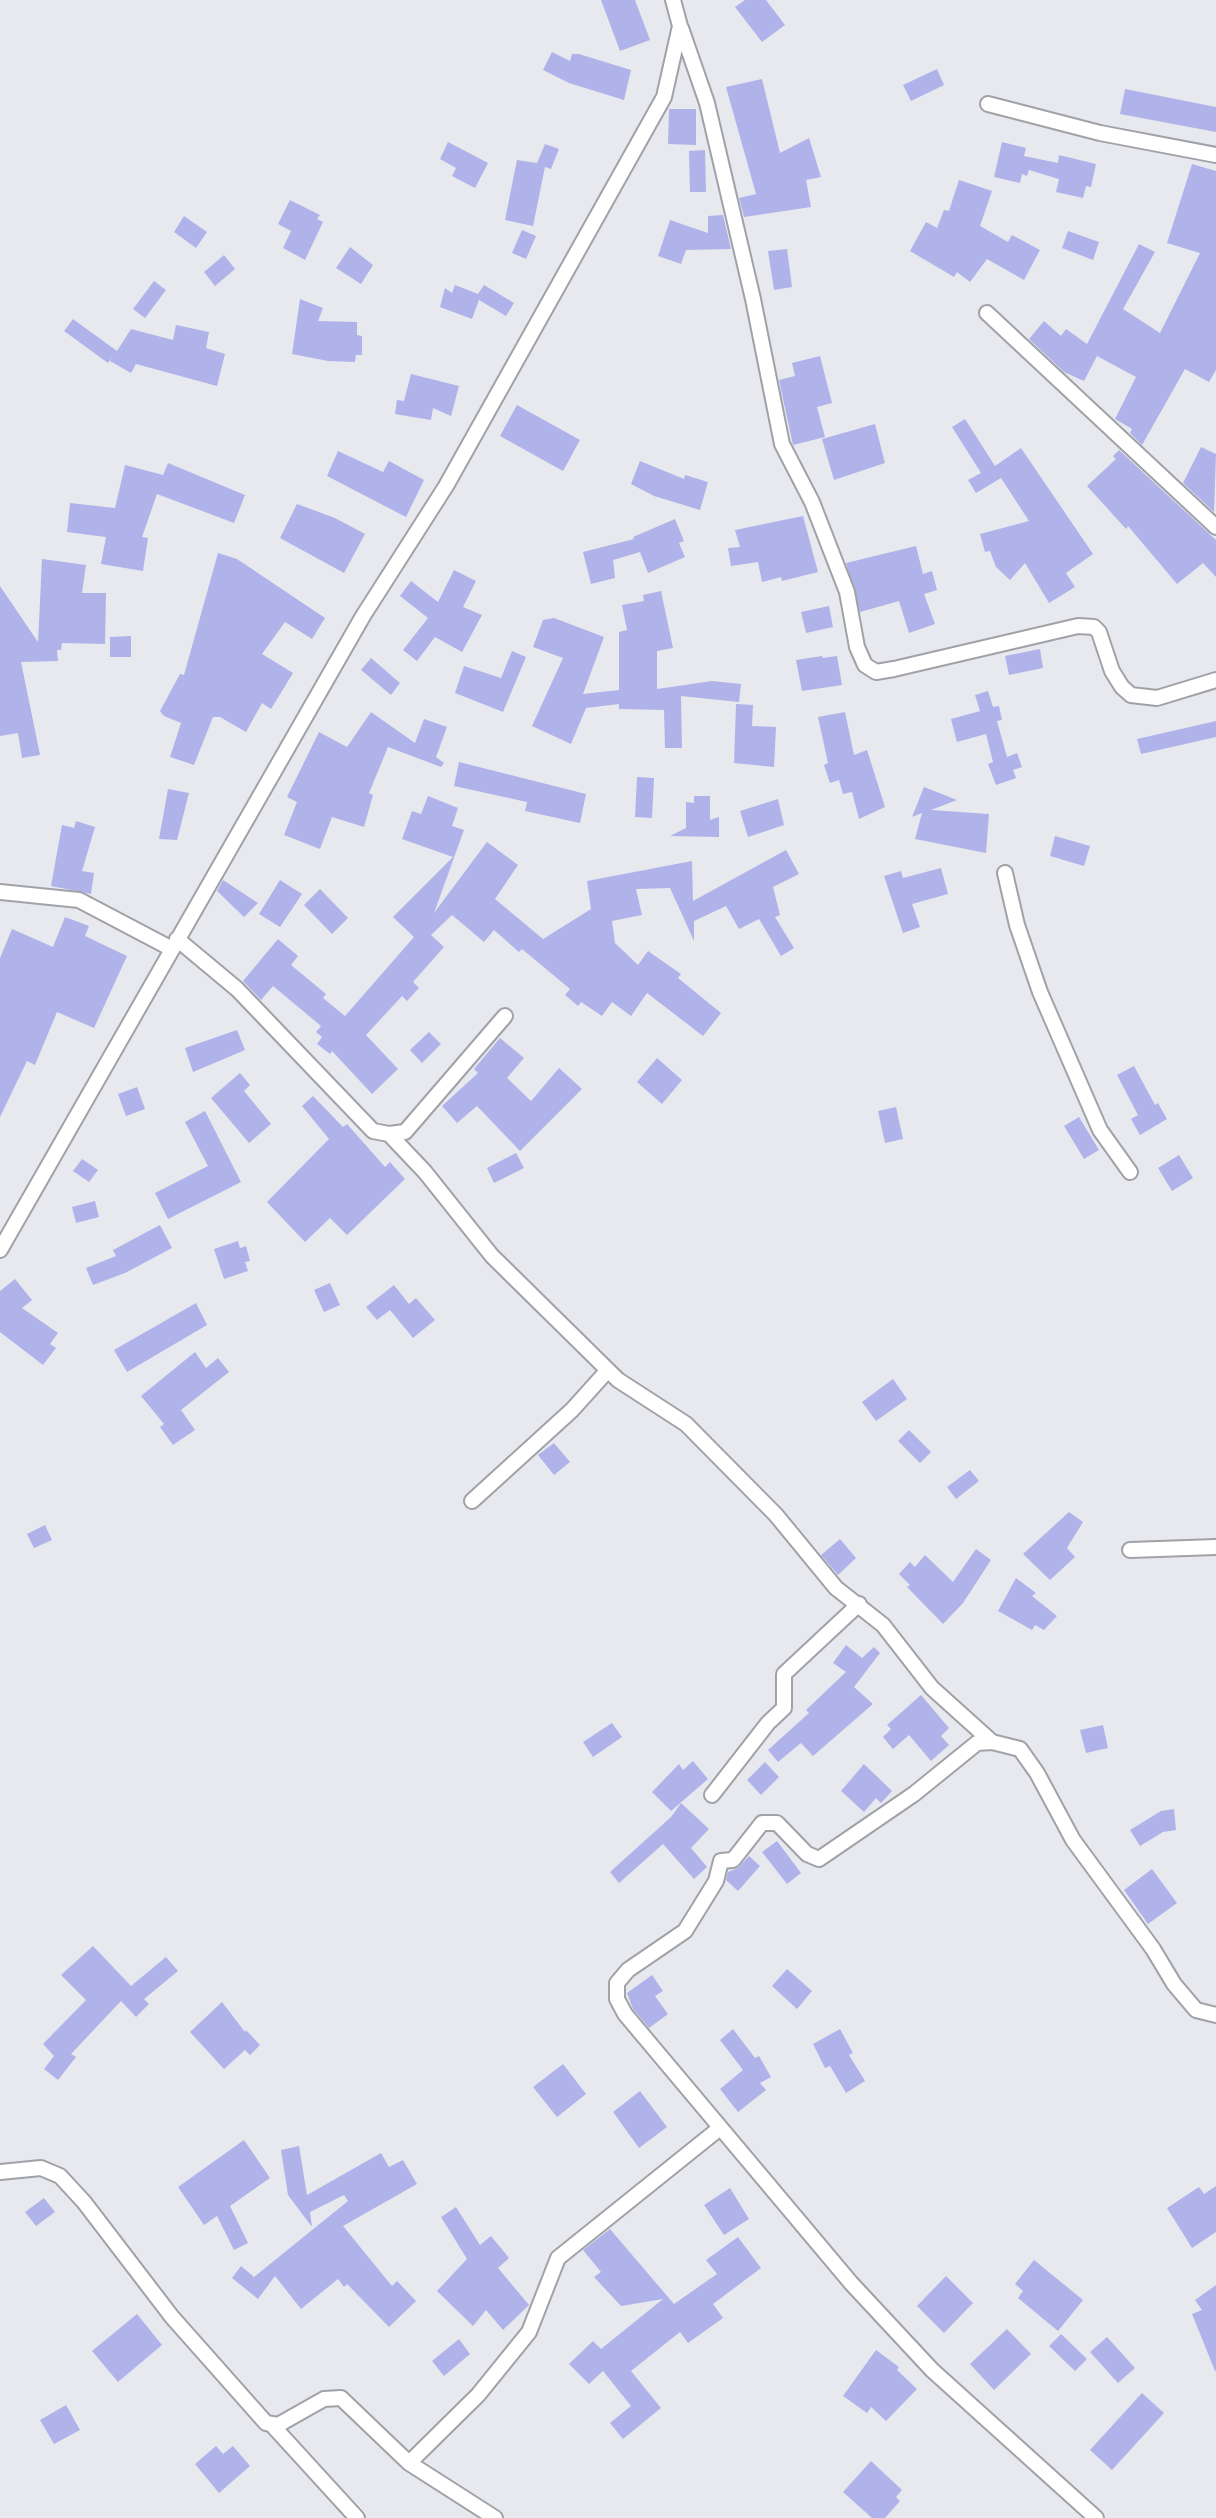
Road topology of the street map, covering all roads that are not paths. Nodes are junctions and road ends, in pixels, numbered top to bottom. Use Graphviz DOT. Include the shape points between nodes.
graph roads {
  1 [pos="673,0"];
  2 [pos="680,26"];
  3 [pos="988,104"];
  4 [pos="1216,155"];
  5 [pos="987,313"];
  6 [pos="1216,527"];
  7 [pos="1216,680"];
  8 [pos="1005,873"];
  9 [pos="0,892"];
  10 [pos="174,944"];
  11 [pos="505,1016"];
  12 [pos="389,1134"];
  13 [pos="1130,1172"];
  14 [pos="0,1250"];
  15 [pos="608,1370"];
  16 [pos="472,1501"];
  17 [pos="1216,1547"];
  18 [pos="1130,1550"];
  19 [pos="859,1604"];
  20 [pos="992,1742"];
  21 [pos="712,1795"];
  22 [pos="1216,2015"];
  23 [pos="720,2128"];
  24 [pos="0,2172"];
  25 [pos="273,2426"];
  26 [pos="409,2463"];
  27 [pos="357,2518"];
  28 [pos="495,2518"];
  29 [pos="1096,2518"];
  1 -- 2 [label="street"];
  2 -- 7 [label="street" via="710,115 782,444 848,592 857,647 865,665 876,672 894,669 1078,626 1099,632 1112,671 1131,695 1157,698"];
  2 -- 10 [label="street" via="664,97 646,130 446,486 363,616"];
  3 -- 4 [label="street" via="1100,133"];
  5 -- 6 [label="street"];
  8 -- 13 [label="street" via="1017,925 1045,1004 1100,1130"];
  9 -- 10 [label="street" via="79,900"];
  10 -- 12 [label="street" via="237,989 373,1131"];
  10 -- 14 [label="street"];
  11 -- 12 [label="street" via="424,1114 405,1132"];
  12 -- 15 [label="street" via="492,1256"];
  15 -- 16 [label="street" via="572,1410"];
  15 -- 19 [label="street" via="686,1424 776,1515 836,1588"];
  17 -- 18 [label="street"];
  19 -- 20 [label="street" via="883,1625 932,1688"];
  19 -- 21 [label="street" via="784,1674 784,1708"];
  20 -- 22 [label="street" via="1020,1749 1073,1840 1174,1984 1196,2010"];
  20 -- 23 [label="street" via="977,1743 819,1860 777,1823 762,1823 733,1860 720,1861 716,1881 685,1931 628,1970 617,1983 617,1999 625,2014"];
  23 -- 26 [label="street" via="558,2258 529,2332 478,2395"];
  23 -- 29 [label="street" via="932,2371"];
  24 -- 25 [label="street" via="41,2168 60,2176 172,2316"];
  25 -- 26 [label="street" via="324,2399 341,2398"];
  25 -- 27 [label="street"];
  26 -- 28 [label="street"];
}
